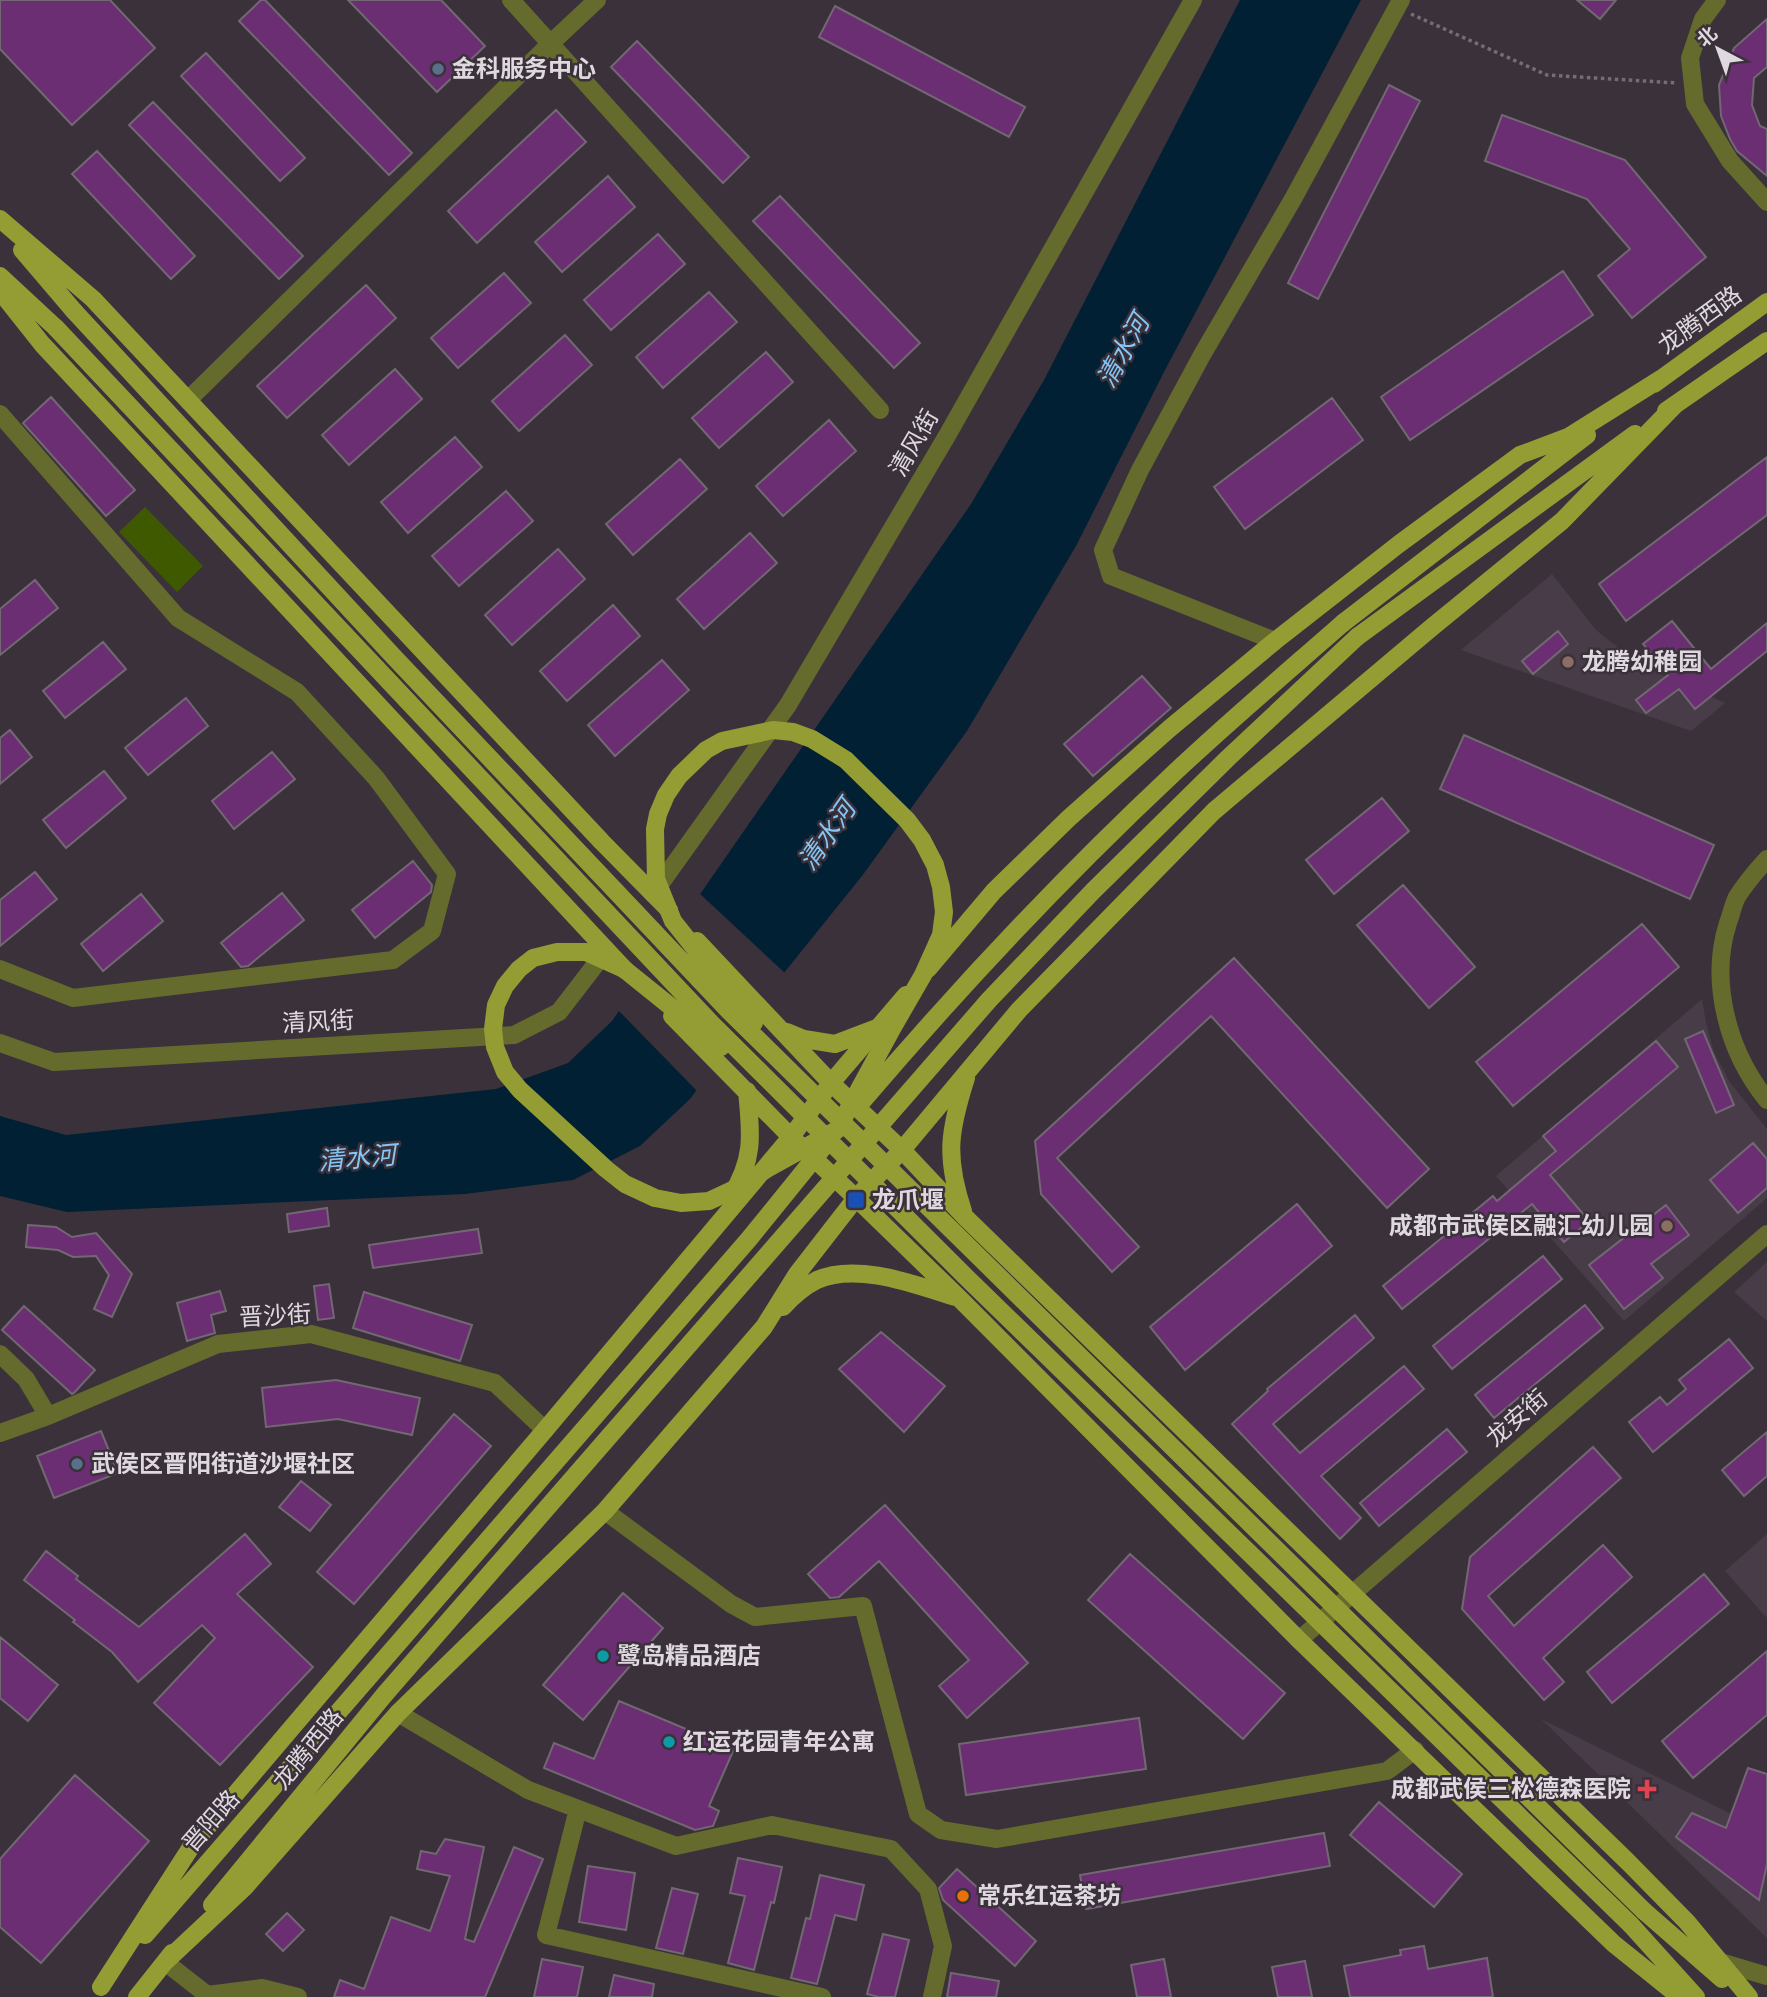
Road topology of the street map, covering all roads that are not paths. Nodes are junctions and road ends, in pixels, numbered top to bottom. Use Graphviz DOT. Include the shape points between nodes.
graph roads {
  1 [pos="511,0"];
  2 [pos="597,0"];
  3 [pos="1193,0"];
  4 [pos="1717,0"];
  5 [pos="1399,4"];
  6 [pos="550,44"];
  7 [pos="1767,202"];
  8 [pos="0,221"];
  9 [pos="0,276"];
  10 [pos="0,291"];
  11 [pos="1767,302"];
  12 [pos="1767,341"];
  13 [pos="1662,377"];
  14 [pos="188,400"];
  15 [pos="1676,404"];
  16 [pos="880,410"];
  17 [pos="0,414"];
  18 [pos="1275,641"];
  19 [pos="1767,859"];
  20 [pos="653,894"];
  21 [pos="606,951"];
  22 [pos="0,969"];
  23 [pos="778,1026"];
  24 [pos="877,1028"];
  25 [pos="0,1043"];
  26 [pos="969,1069"];
  27 [pos="801,1082"];
  28 [pos="831,1083"];
  29 [pos="747,1091"];
  30 [pos="787,1099"];
  31 [pos="1767,1100"];
  32 [pos="837,1130"];
  33 [pos="791,1137"];
  34 [pos="902,1150"];
  35 [pos="856,1198"];
  36 [pos="966,1217"];
  37 [pos="1767,1234"];
  38 [pos="704,1239"];
  39 [pos="960,1299"];
  40 [pos="764,1327"];
  41 [pos="0,1354"];
  42 [pos="48,1416"];
  43 [pos="545,1430"];
  44 [pos="0,1433"];
  45 [pos="605,1511"];
  46 [pos="1351,1594"];
  47 [pos="1299,1640"];
  48 [pos="398,1713"];
  49 [pos="1415,1750"];
  50 [pos="578,1809"];
  51 [pos="165,1962"];
  52 [pos="1720,1962"];
  53 [pos="1767,1976"];
  54 [pos="97,1992"];
  55 [pos="208,1996"];
  56 [pos="137,1997"];
  57 [pos="298,1997"];
  58 [pos="822,1997"];
  59 [pos="933,1997"];
  60 [pos="1680,1997"];
  61 [pos="1696,1997"];
  62 [pos="1744,1997"];
  63 [pos="1749,1997"];
  1 -- 6 [label="street"];
  2 -- 6 [label="street"];
  3 -- 20 [label="street, 清风街" via="948,434 788,705"];
  4 -- 7 [label="street" via="1703,19 1690,58 1695,104 1730,161"];
  5 -- 18 [label="street" via="1202,355 1103,550 1111,576"];
  6 -- 14 [label="street"];
  6 -- 16 [label="street"];
  8 -- 14 [label="main road" via="93,299"];
  8 -- 27 [label="main road, bridge" via="74,311 413,677 729,1012"];
  9 -- 30 [label="main road, bridge" via="55,328"];
  10 -- 21 [label="main road" via="42,344"];
  11 -- 13 [label="main road, 龙腾西路"];
  12 -- 15 [label="main road"];
  13 -- 18 [label="main road" via="1568,437 1520,455"];
  13 -- 32 [label="main road, bridge" via="1343,623 1172,774 1034,910"];
  14 -- 20 [label="main road"];
  15 -- 26 [label="main road" via="1562,521 1214,811 1019,1010"];
  15 -- 51 [label="main road, 龙腾西路, bridge" via="1357,637 1112,872 989,1000 384,1694"];
  17 -- 22 [label="street" via="178,618 297,692 376,778 447,874 432,931 393,960 73,998"];
  18 -- 24 [label="main road" via="1169,729 994,891"];
  19 -- 31 [label="street" via="1736,899 1720,970 1724,1012 1733,1037"];
  20 -- 23 [label="main road"];
  21 -- 25 [label="street, 清风街" via="559,1012 514,1035 54,1062"];
  21 -- 29 [label="main road, bridge"];
  23 -- 24 [label="main road" via="804,1039 835,1044"];
  23 -- 28 [label="main road"];
  24 -- 28 [label="main road"];
  26 -- 34 [label="main road"];
  26 -- 36 [label="main road" via="952,1132 950,1159"];
  27 -- 32 [label="main road, bridge" via="673,921 656,879 658,814 679,776 722,741 773,730 812,739 846,760 922,840 941,887 941,934"];
  27 -- 62 [label="main road, bridge" via="1644,1911"];
  28 -- 33 [label="main road"];
  28 -- 34 [label="main road"];
  29 -- 33 [label="main road"];
  29 -- 38 [label="main road" via="751,1139 747,1162"];
  30 -- 32 [label="main road, bridge" via="624,969 586,952 533,958 505,986 496,1006 495,1047 505,1072 606,1169 655,1198 681,1203 709,1201"];
  30 -- 61 [label="main road, bridge" via="1631,1926"];
  32 -- 54 [label="main road, 晋阳路, bridge" via="749,1239"];
  33 -- 35 [label="main road"];
  33 -- 38 [label="main road"];
  34 -- 35 [label="main road"];
  34 -- 36 [label="main road"];
  35 -- 39 [label="main road"];
  35 -- 40 [label="main road" via="797,1274"];
  36 -- 46 [label="main road"];
  37 -- 46 [label="street, 龙安街"];
  38 -- 43 [label="main road"];
  39 -- 40 [label="main road" via="874,1275 841,1274 809,1285"];
  39 -- 47 [label="main road"];
  40 -- 45 [label="main road"];
  41 -- 42 [label="street" via="26,1379"];
  42 -- 43 [label="street, 晋沙街" via="218,1344 311,1334 495,1383"];
  42 -- 44 [label="street, 晋沙街"];
  43 -- 54 [label="main road" via="193,1844"];
  45 -- 48 [label="main road"];
  45 -- 49 [label="street" via="755,1617 863,1606 918,1814 941,1830 997,1839 1024,1835 1387,1772"];
  46 -- 47 [label="street, 龙安街"];
  46 -- 52 [label="main road" via="1628,1862"];
  47 -- 49 [label="main road"];
  48 -- 50 [label="street" via="528,1790"];
  48 -- 51 [label="main road" via="244,1888"];
  49 -- 60 [label="main road" via="1614,1944"];
  50 -- 58 [label="street" via="546,1935"];
  50 -- 59 [label="street" via="677,1846 772,1825 891,1849 928,1889 943,1946"];
  51 -- 55 [label="street"];
  51 -- 56 [label="main road, 龙腾西路"];
  52 -- 53 [label="street"];
  52 -- 63 [label="main road"];
  55 -- 57 [label="street" via="262,1988"];
}
